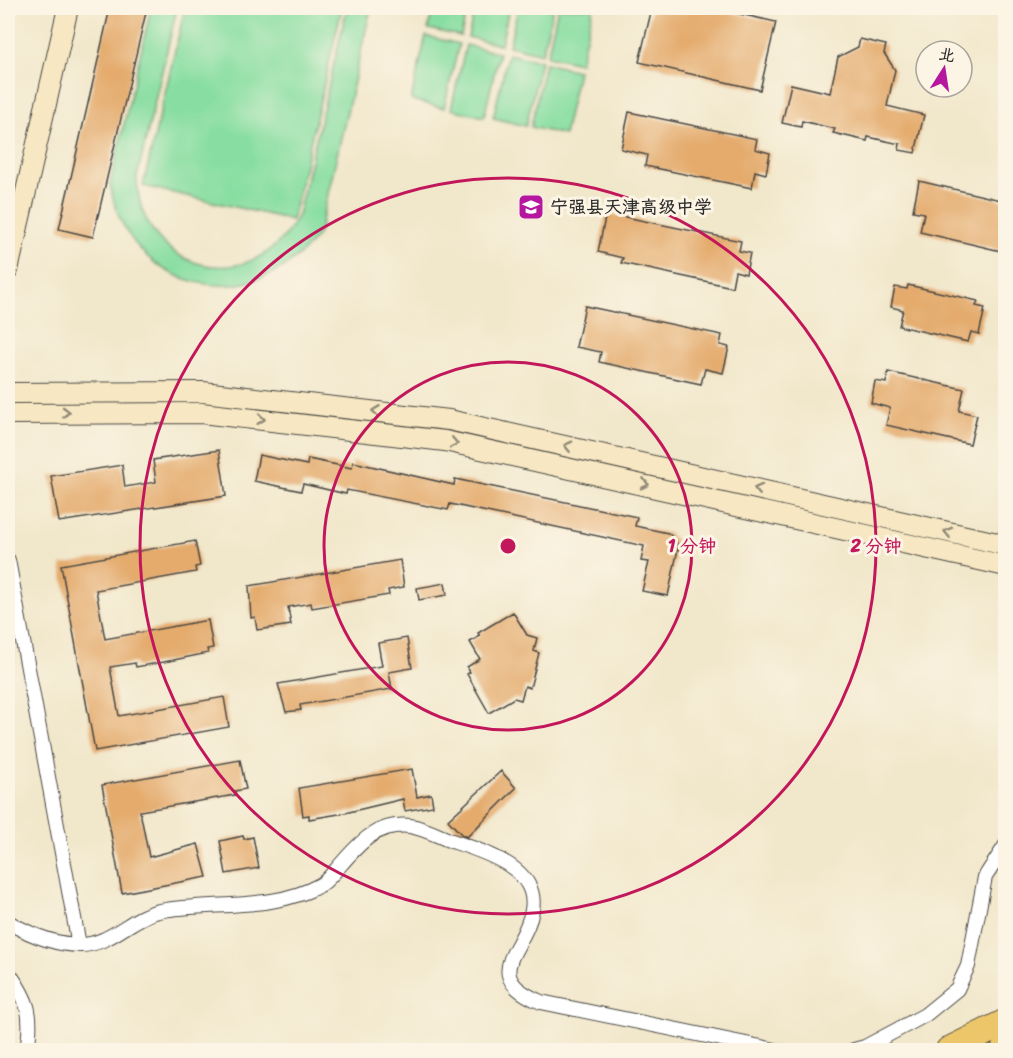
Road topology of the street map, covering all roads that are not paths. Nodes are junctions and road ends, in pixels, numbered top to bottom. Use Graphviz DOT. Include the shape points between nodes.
graph roads {
  1 [pos="68,8"];
  2 [pos="8,270"];
  3 [pos="8,393"];
  4 [pos="8,414"];
  5 [pos="1005,545"];
  6 [pos="8,560"];
  7 [pos="1005,566"];
  8 [pos="1005,845"];
  9 [pos="8,922"];
  10 [pos="79,945"];
  11 [pos="8,972"];
  12 [pos="1005,1022"];
  13 [pos="27,1050"];
  14 [pos="775,1050"];
  15 [pos="854,1050"];
  16 [pos="949,1050"];
  1 -- 2 [label="street"];
  5 -- 3 [label="street, one-way" via="449,420 203,392"];
  4 -- 7 [label="street, one-way" via="201,413 445,441"];
  6 -- 10 [label="street"];
  8 -- 15 [label="street" via="985,877 968,966 957,989 925,1016"];
  9 -- 10 [label="street" via="45,939"];
  10 -- 14 [label="street" via="94,944 158,911 302,894 322,884 369,835 387,827 412,826 498,858 527,885 532,910 509,974 514,985 530,997"];
  11 -- 13 [label="street" via="28,1004 31,1029"];
  12 -- 16 [label="highway"];
}
